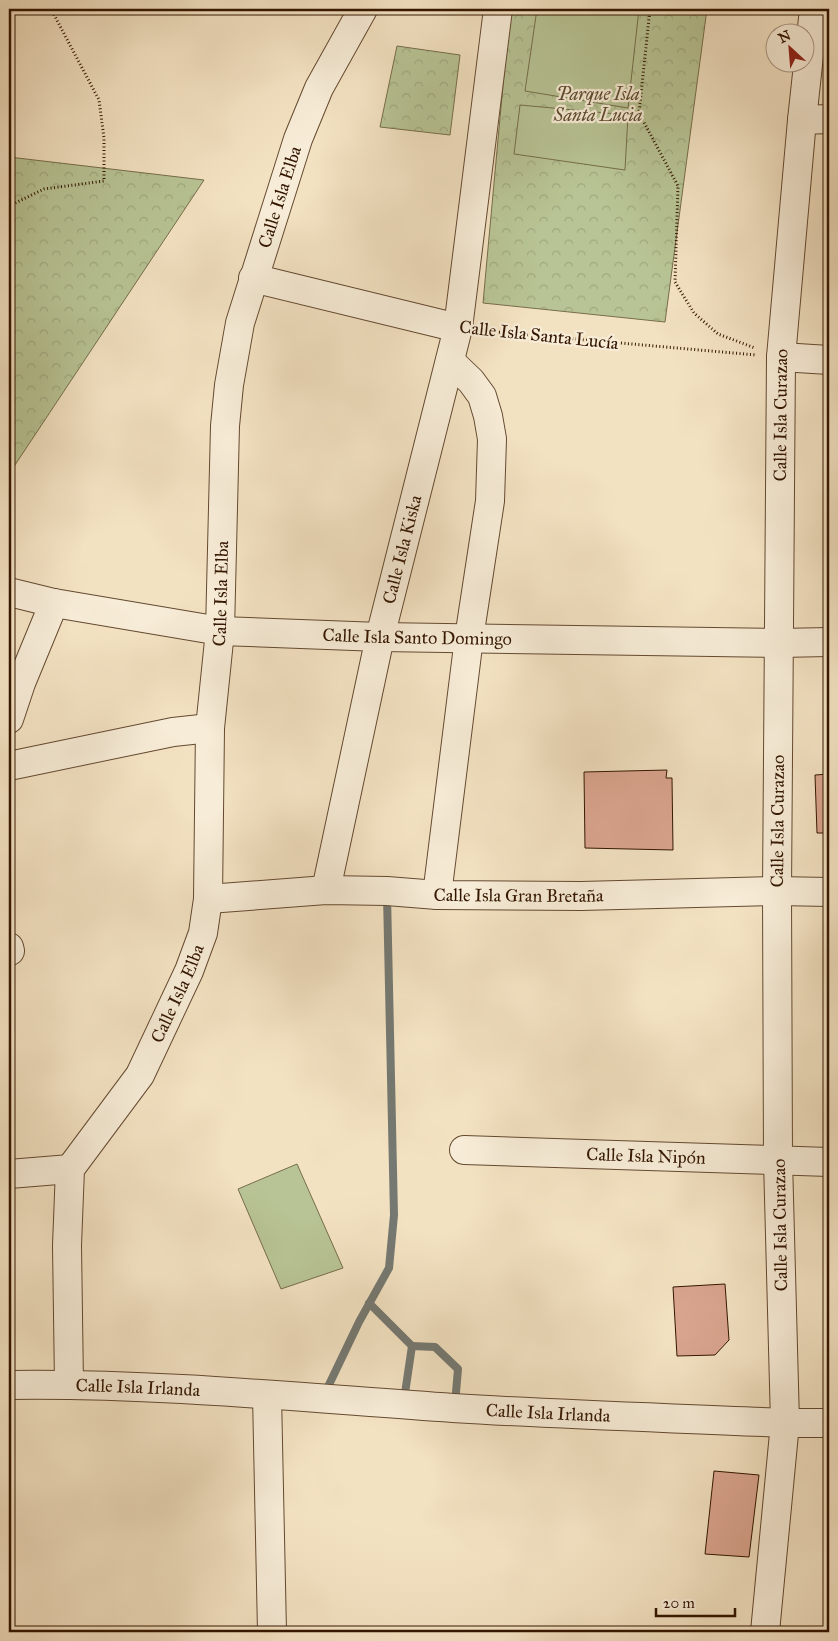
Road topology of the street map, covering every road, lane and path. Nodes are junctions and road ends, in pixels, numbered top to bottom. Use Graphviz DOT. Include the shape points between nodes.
graph roads {
  1 [pos="51,9"];
  2 [pos="363,9"];
  3 [pos="498,9"];
  4 [pos="650,9"];
  5 [pos="814,9"];
  6 [pos="829,119"];
  7 [pos="802,120"];
  8 [pos="9,206"];
  9 [pos="254,278"];
  10 [pos="458,328"];
  11 [pos="781,357"];
  12 [pos="829,360"];
  13 [pos="450,361"];
  14 [pos="9,592"];
  15 [pos="54,603"];
  16 [pos="220,632"];
  17 [pos="380,637"];
  18 [pos="470,638"];
  19 [pos="829,642"];
  20 [pos="779,643"];
  21 [pos="10,710"];
  22 [pos="210,728"];
  23 [pos="9,766"];
  24 [pos="326,890"];
  25 [pos="777,890"];
  26 [pos="829,892"];
  27 [pos="437,894"];
  28 [pos="208,899"];
  29 [pos="464,1150"];
  30 [pos="778,1160"];
  31 [pos="829,1162"];
  32 [pos="70,1169"];
  33 [pos="9,1174"];
  34 [pos="69,1384"];
  35 [pos="9,1385"];
  36 [pos="268,1395"];
  37 [pos="785,1422"];
  38 [pos="829,1423"];
  39 [pos="272,1632"];
  40 [pos="765,1632"];
  1 -- 8 [label="path" via="99,100 104,138 104,181 44,189"];
  2 -- 9 [label="street, Calle Isla Elba" via="319,88 301,130"];
  3 -- 10 [label="street, Calle Isla Kiska"];
  4 -- 11 [label="path" via="639,113 678,186 675,282 694,313 718,334"];
  5 -- 7 [label="street, Calle Isla Curazao"];
  6 -- 7 [label="street"];
  7 -- 11 [label="street, Calle Isla Curazao"];
  9 -- 10 [label="street, Calle Isla Santa Lucía"];
  9 -- 16 [label="street, Calle Isla Elba" via="240,323 226,410"];
  10 -- 11 [label="path, Calle Isla Santa Lucía"];
  10 -- 13 [label="street, Calle Isla Kiska"];
  11 -- 12 [label="street"];
  11 -- 20 [label="street, Calle Isla Curazao"];
  13 -- 17 [label="street, Calle Isla Kiska"];
  13 -- 18 [label="street" via="482,396 492,439 490,501"];
  14 -- 15 [label="street, Calle Isla Santo Domingo"];
  15 -- 16 [label="street, Calle Isla Santo Domingo"];
  15 -- 21 [label="street"];
  16 -- 17 [label="street, Calle Isla Santo Domingo"];
  16 -- 22 [label="street, Calle Isla Elba"];
  17 -- 18 [label="street, Calle Isla Santo Domingo"];
  17 -- 24 [label="street, Calle Isla Kiska"];
  18 -- 20 [label="street, Calle Isla Santo Domingo"];
  18 -- 27 [label="street"];
  19 -- 20 [label="street, Calle Isla Santo Domingo"];
  20 -- 25 [label="street, Calle Isla Curazao"];
  22 -- 23 [label="street" via="173,732"];
  22 -- 28 [label="street, Calle Isla Elba"];
  24 -- 27 [label="street, Calle Isla Gran Bretaña"];
  24 -- 28 [label="street, Calle Isla Gran Bretaña"];
  25 -- 26 [label="street, Calle Isla Gran Bretaña"];
  25 -- 27 [label="street, Calle Isla Gran Bretaña" via="581,896"];
  25 -- 30 [label="street, Calle Isla Curazao"];
  28 -- 32 [label="street, Calle Isla Elba" via="203,933 189,971 140,1075"];
  29 -- 30 [label="street, Calle Isla Nipón"];
  30 -- 31 [label="street, Calle Isla Nipón"];
  30 -- 37 [label="street, Calle Isla Curazao"];
  32 -- 33 [label="street"];
  32 -- 34 [label="street" via="67,1245"];
  34 -- 35 [label="street, Calle Isla Irlanda"];
  34 -- 36 [label="street, Calle Isla Irlanda"];
  36 -- 37 [label="street, Calle Isla Irlanda" via="454,1408"];
  36 -- 39 [label="street"];
  37 -- 38 [label="street, Calle Isla Irlanda"];
  37 -- 40 [label="street, Calle Isla Curazao"];
}
